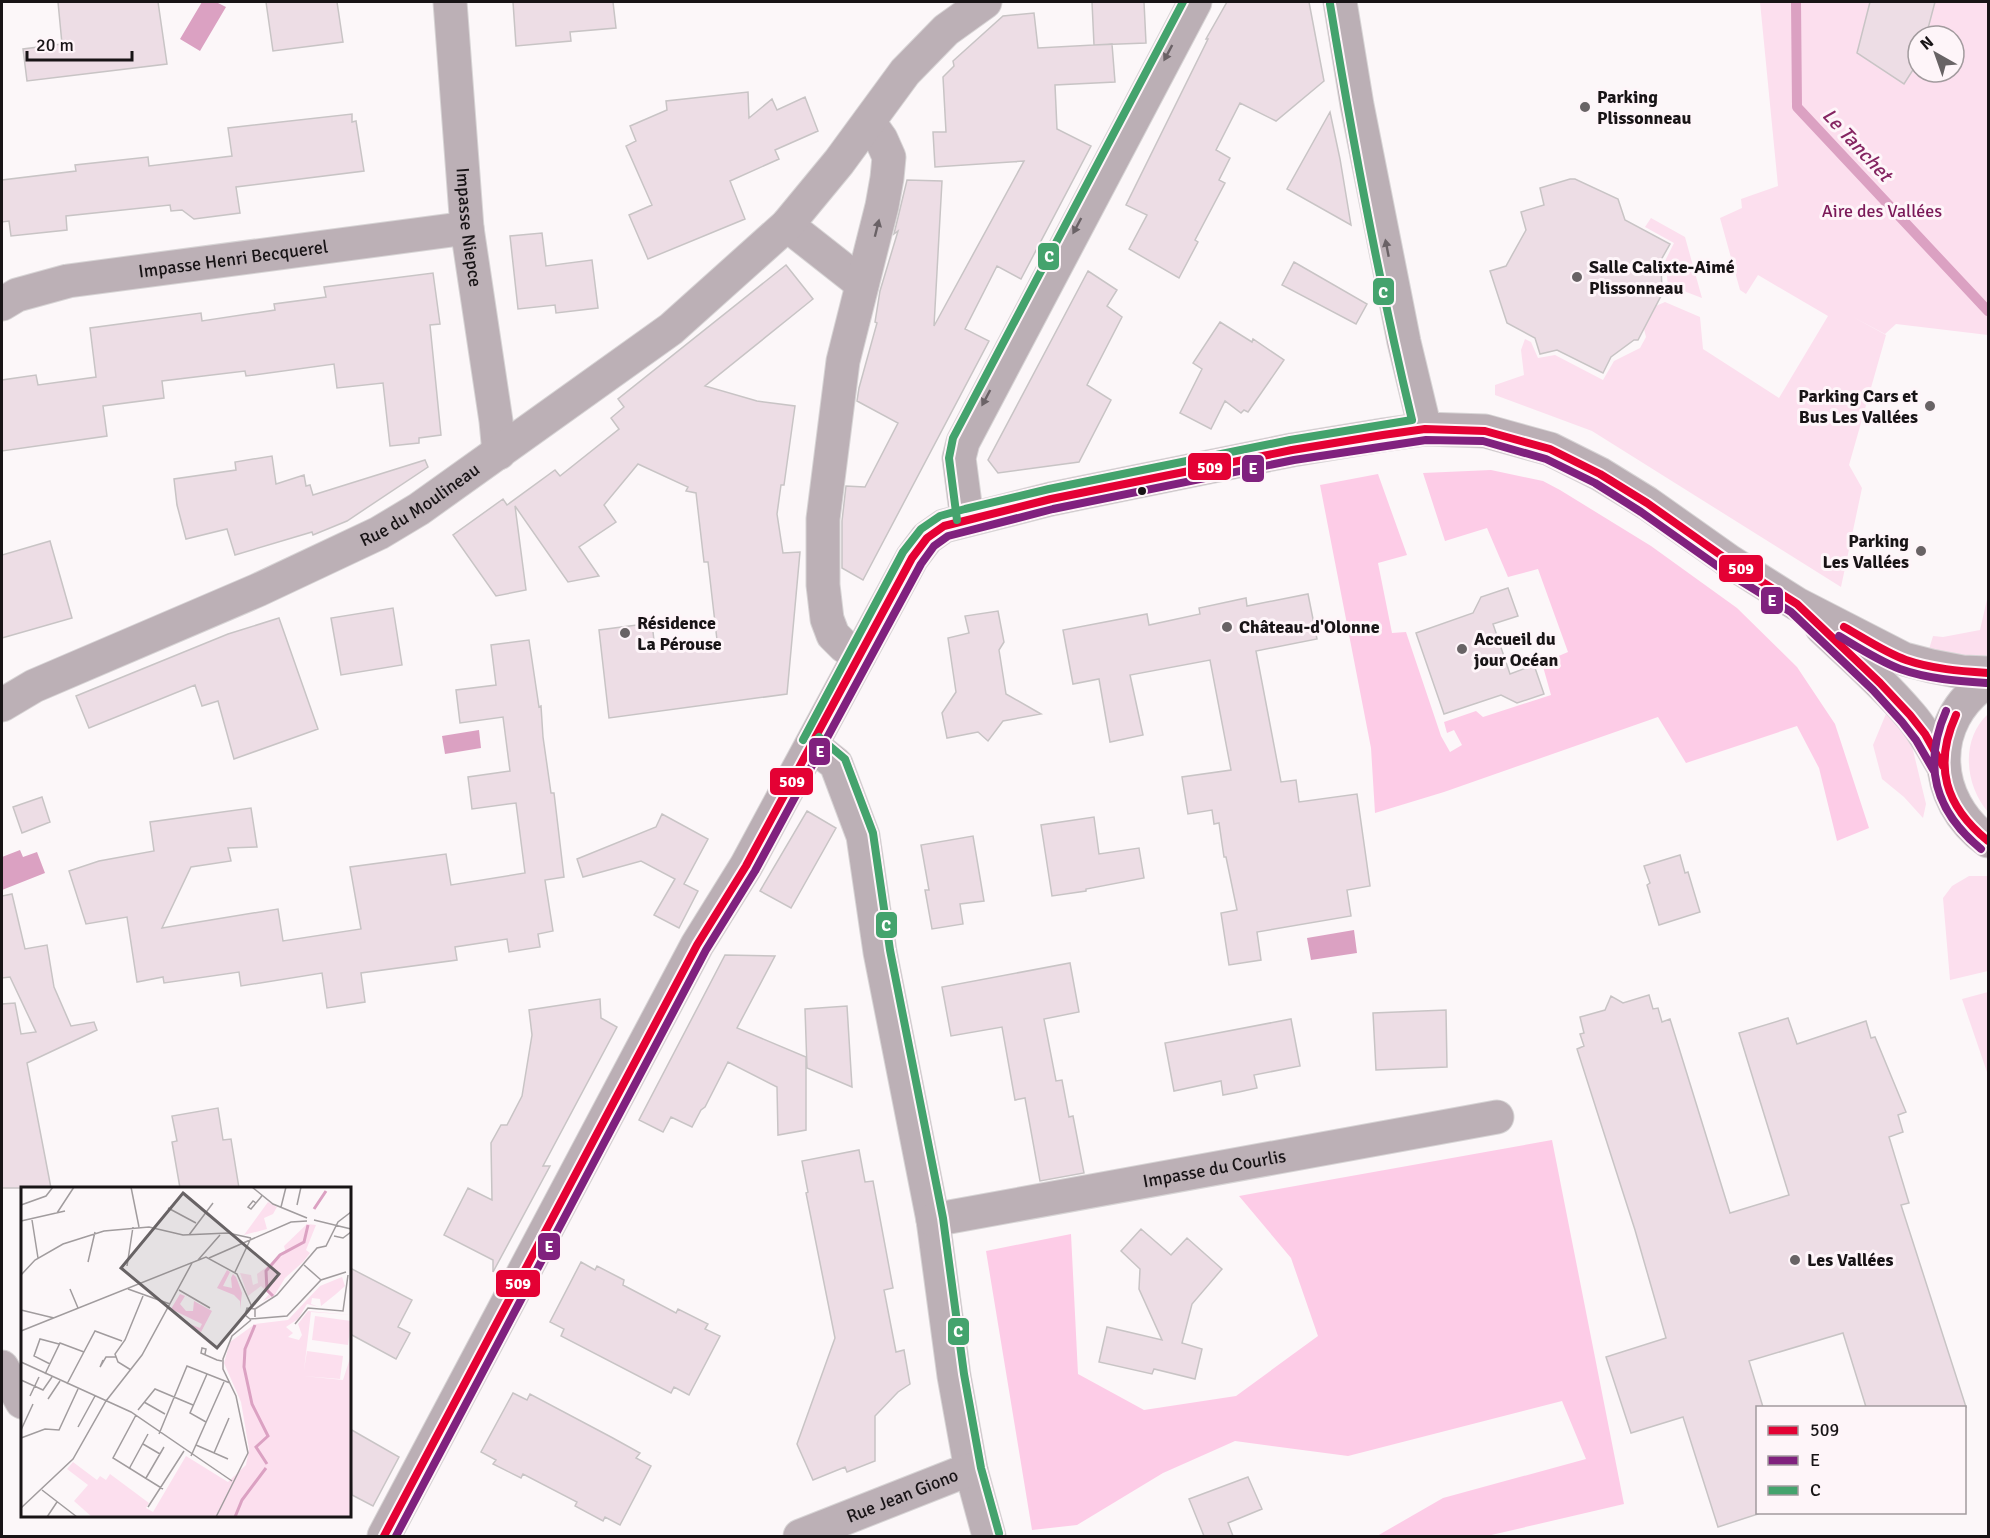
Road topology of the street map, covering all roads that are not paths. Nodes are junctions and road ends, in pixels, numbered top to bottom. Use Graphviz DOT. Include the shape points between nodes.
graph roads {
  1 [pos="450,2"];
  2 [pos="985,2"];
  3 [pos="1195,2"];
  4 [pos="1340,2"];
  5 [pos="869,122"];
  6 [pos="787,225"];
  7 [pos="467,228"];
  8 [pos="862,284"];
  9 [pos="2,304"];
  10 [pos="1425,429"];
  11 [pos="499,453"];
  12 [pos="967,519"];
  13 [pos="1797,604"];
  14 [pos="859,656"];
  15 [pos="1989,673"];
  16 [pos="1989,681"];
  17 [pos="2,705"];
  18 [pos="812,745"];
  19 [pos="1943,766"];
  20 [pos="1989,841"];
  21 [pos="1497,1117"];
  22 [pos="933,1220"];
  23 [pos="2,1367"];
  24 [pos="21,1400"];
  25 [pos="971,1470"];
  26 [pos="384,1536"];
  27 [pos="800,1536"];
  28 [pos="989,1536"];
  1 -- 7 [label="street, Impasse Niepce"];
  2 -- 5 [label="street, Rue du Moulineau" via="946,30 905,72"];
  3 -- 12 [label="main road, one-way" via="963,442 959,458"];
  10 -- 4 [label="main road, one-way" via="1404,342"];
  5 -- 6 [label="street, Rue du Moulineau"];
  8 -- 5 [label="street, one-way" via="882,206 889,157"];
  6 -- 8 [label="street"];
  6 -- 11 [label="street, Rue du Moulineau" via="671,329"];
  7 -- 9 [label="street, Impasse Henri Becquerel" via="68,281 17,295"];
  7 -- 11 [label="street, Impasse Niepce"];
  8 -- 14 [label="street" via="843,361 823,519 827,619 833,635"];
  10 -- 12 [label="main road" via="1292,450"];
  10 -- 13 [label="main road" via="1485,431 1550,449 1624,488"];
  11 -- 17 [label="street, Rue du Moulineau" via="419,509 339,553 34,686"];
  12 -- 14 [label="main road" via="944,526 927,538 912,558"];
  13 -- 15 [label="main road" via="1904,659 1962,672"];
  13 -- 19 [label="main road" via="1910,715"];
  14 -- 18 [label="main road"];
  16 -- 19 [label="main road" via="1958,711 1947,737"];
  18 -- 22 [label="street" via="836,764 863,836 880,952"];
  18 -- 26 [label="main road" via="747,866 682,973"];
  19 -- 20 [label="main road" via="1955,806 1967,823"];
  21 -- 22 [label="street, Impasse du Courlis"];
  22 -- 25 [label="street"];
  23 -- 24 [label="street"];
  25 -- 27 [label="street, Rue Jean Giono"];
  25 -- 28 [label="street"];
}
